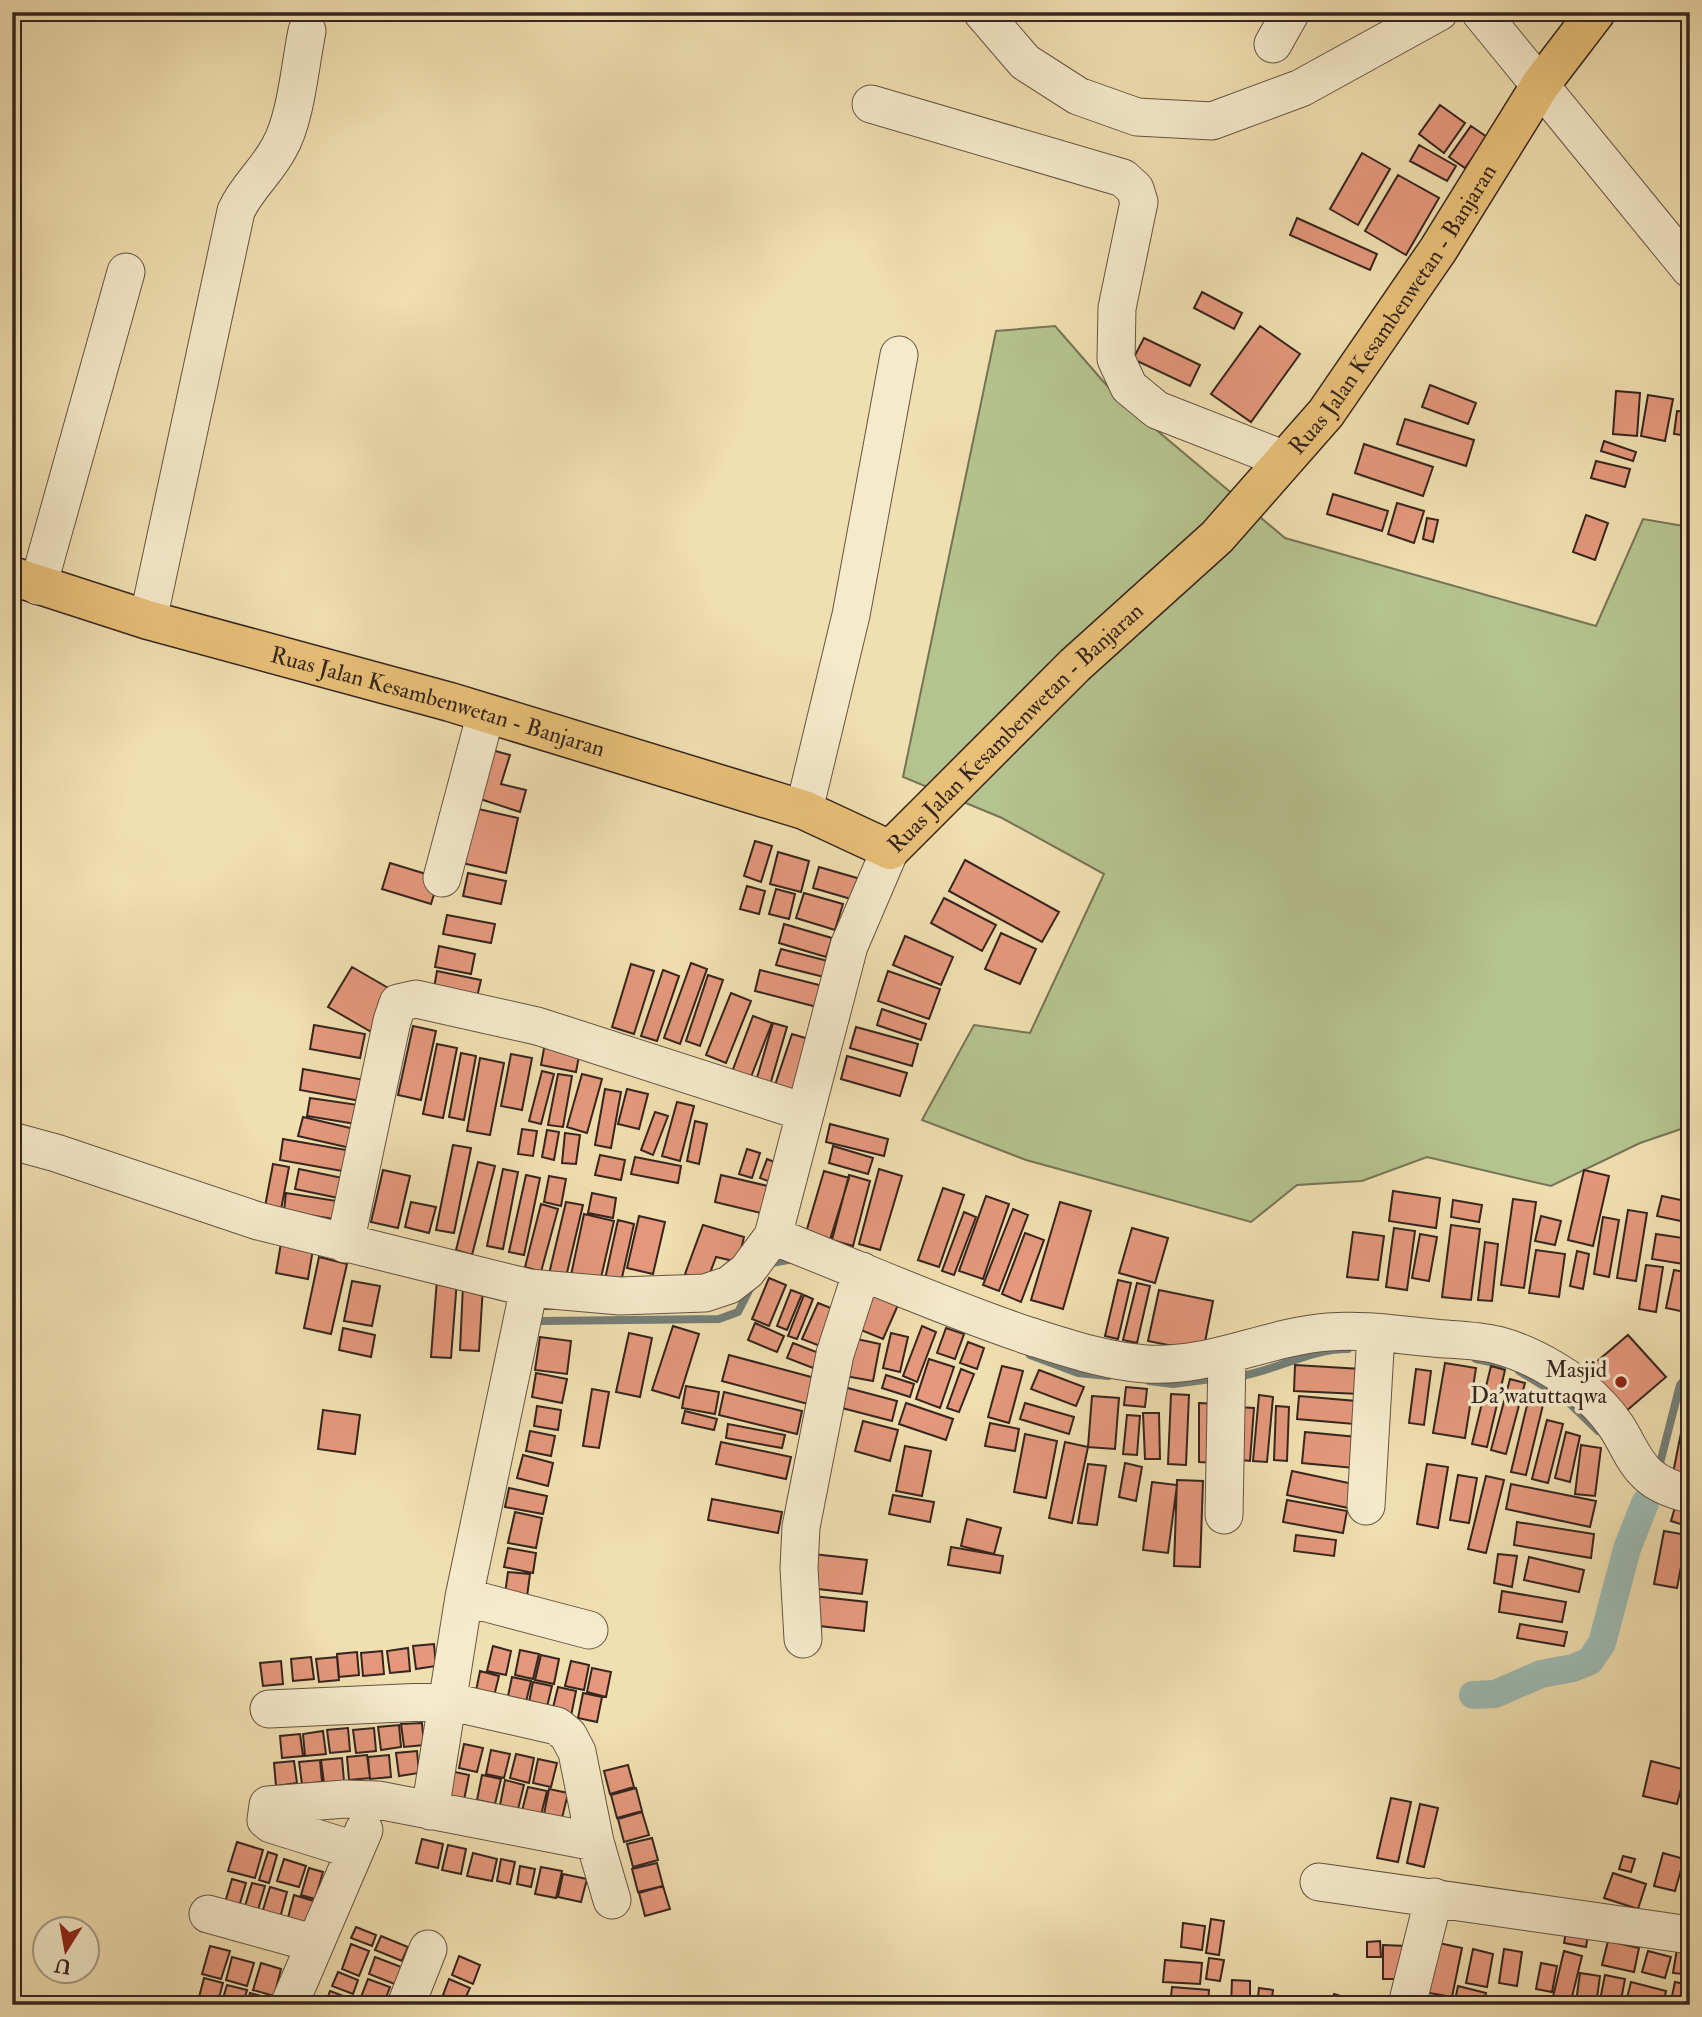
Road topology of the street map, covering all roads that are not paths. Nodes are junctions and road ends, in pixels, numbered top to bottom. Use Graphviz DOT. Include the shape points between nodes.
graph roads {
  1 [pos="982,12"];
  2 [pos="1291,12"];
  3 [pos="1439,12"];
  4 [pos="1480,12"];
  5 [pos="1596,12"];
  6 [pos="307,31"];
  7 [pos="1273,44"];
  8 [pos="1541,84"];
  9 [pos="871,104"];
  10 [pos="1690,269"];
  11 [pos="126,272"];
  12 [pos="899,355"];
  13 [pos="1285,460"];
  14 [pos="25,581"];
  15 [pos="148,620"];
  16 [pos="486,713"];
  17 [pos="804,810"];
  18 [pos="890,850"];
  19 [pos="442,877"];
  20 [pos="804,1112"];
  21 [pos="12,1141"];
  22 [pos="773,1236"];
  23 [pos="345,1244"];
  24 [pos="862,1270"];
  25 [pos="529,1288"];
  26 [pos="1377,1333"];
  27 [pos="1227,1356"];
  28 [pos="1690,1494"];
  29 [pos="1366,1506"];
  30 [pos="1224,1516"];
  31 [pos="464,1597"];
  32 [pos="589,1630"];
  33 [pos="803,1639"];
  34 [pos="447,1701"];
  35 [pos="269,1709"];
  36 [pos="378,1800"];
  37 [pos="430,1811"];
  38 [pos="595,1842"];
  39 [pos="354,1850"];
  40 [pos="1319,1882"];
  41 [pos="1434,1897"];
  42 [pos="612,1900"];
  43 [pos="208,1914"];
  44 [pos="1690,1935"];
  45 [pos="313,1943"];
  46 [pos="428,1949"];
  47 [pos="289,2005"];
  48 [pos="406,2005"];
  49 [pos="1407,2005"];
  1 -- 3 [label="street" via="1026,62 1078,96 1137,117 1212,121 1301,88"];
  2 -- 7 [label="street"];
  4 -- 8 [label="street"];
  5 -- 8 [label="main road, Ruas Jalan Kesambenwetan - Banjaran"];
  6 -- 15 [label="street" via="280,148 246,190 236,211"];
  8 -- 10 [label="street"];
  8 -- 13 [label="main road, Ruas Jalan Kesambenwetan - Banjaran" via="1397,312 1325,413"];
  9 -- 13 [label="street" via="1123,178 1135,189 1139,202 1117,308 1116,359 1129,387 1157,410"];
  11 -- 14 [label="street"];
  12 -- 17 [label="street" via="851,615"];
  13 -- 18 [label="main road, Ruas Jalan Kesambenwetan - Banjaran" via="1217,537 1074,665"];
  14 -- 15 [label="main road, Ruas Jalan Kesambenwetan - Banjaran"];
  15 -- 16 [label="main road, Ruas Jalan Kesambenwetan - Banjaran"];
  16 -- 17 [label="main road, Ruas Jalan Kesambenwetan - Banjaran"];
  16 -- 19 [label="street"];
  17 -- 18 [label="main road, Ruas Jalan Kesambenwetan - Banjaran"];
  18 -- 20 [label="street" via="849,946"];
  20 -- 22 [label="street"];
  20 -- 23 [label="street" via="537,1026 416,999 398,1003"];
  21 -- 23 [label="street" via="258,1221"];
  22 -- 24 [label="street"];
  22 -- 25 [label="street" via="747,1271 729,1285 705,1293 620,1296"];
  23 -- 25 [label="street"];
  24 -- 27 [label="street" via="985,1321 1101,1359 1148,1364"];
  24 -- 33 [label="street" via="835,1354 801,1527"];
  25 -- 31 [label="street"];
  26 -- 27 [label="street" via="1328,1332"];
  26 -- 28 [label="street" via="1493,1344 1523,1353 1600,1405 1640,1469 1656,1484"];
  26 -- 29 [label="street"];
  27 -- 30 [label="street"];
  31 -- 32 [label="street"];
  31 -- 34 [label="street"];
  34 -- 35 [label="street"];
  34 -- 37 [label="street"];
  34 -- 38 [label="street" via="557,1727 568,1735 578,1752"];
  36 -- 37 [label="street"];
  36 -- 39 [label="street"];
  36 -- 39 [label="street" via="268,1805 265,1809 271,1824"];
  37 -- 38 [label="street"];
  38 -- 42 [label="street"];
  39 -- 45 [label="street"];
  40 -- 41 [label="street"];
  41 -- 44 [label="street"];
  41 -- 49 [label="street"];
  43 -- 45 [label="street"];
  45 -- 47 [label="street"];
  46 -- 48 [label="street"];
}
